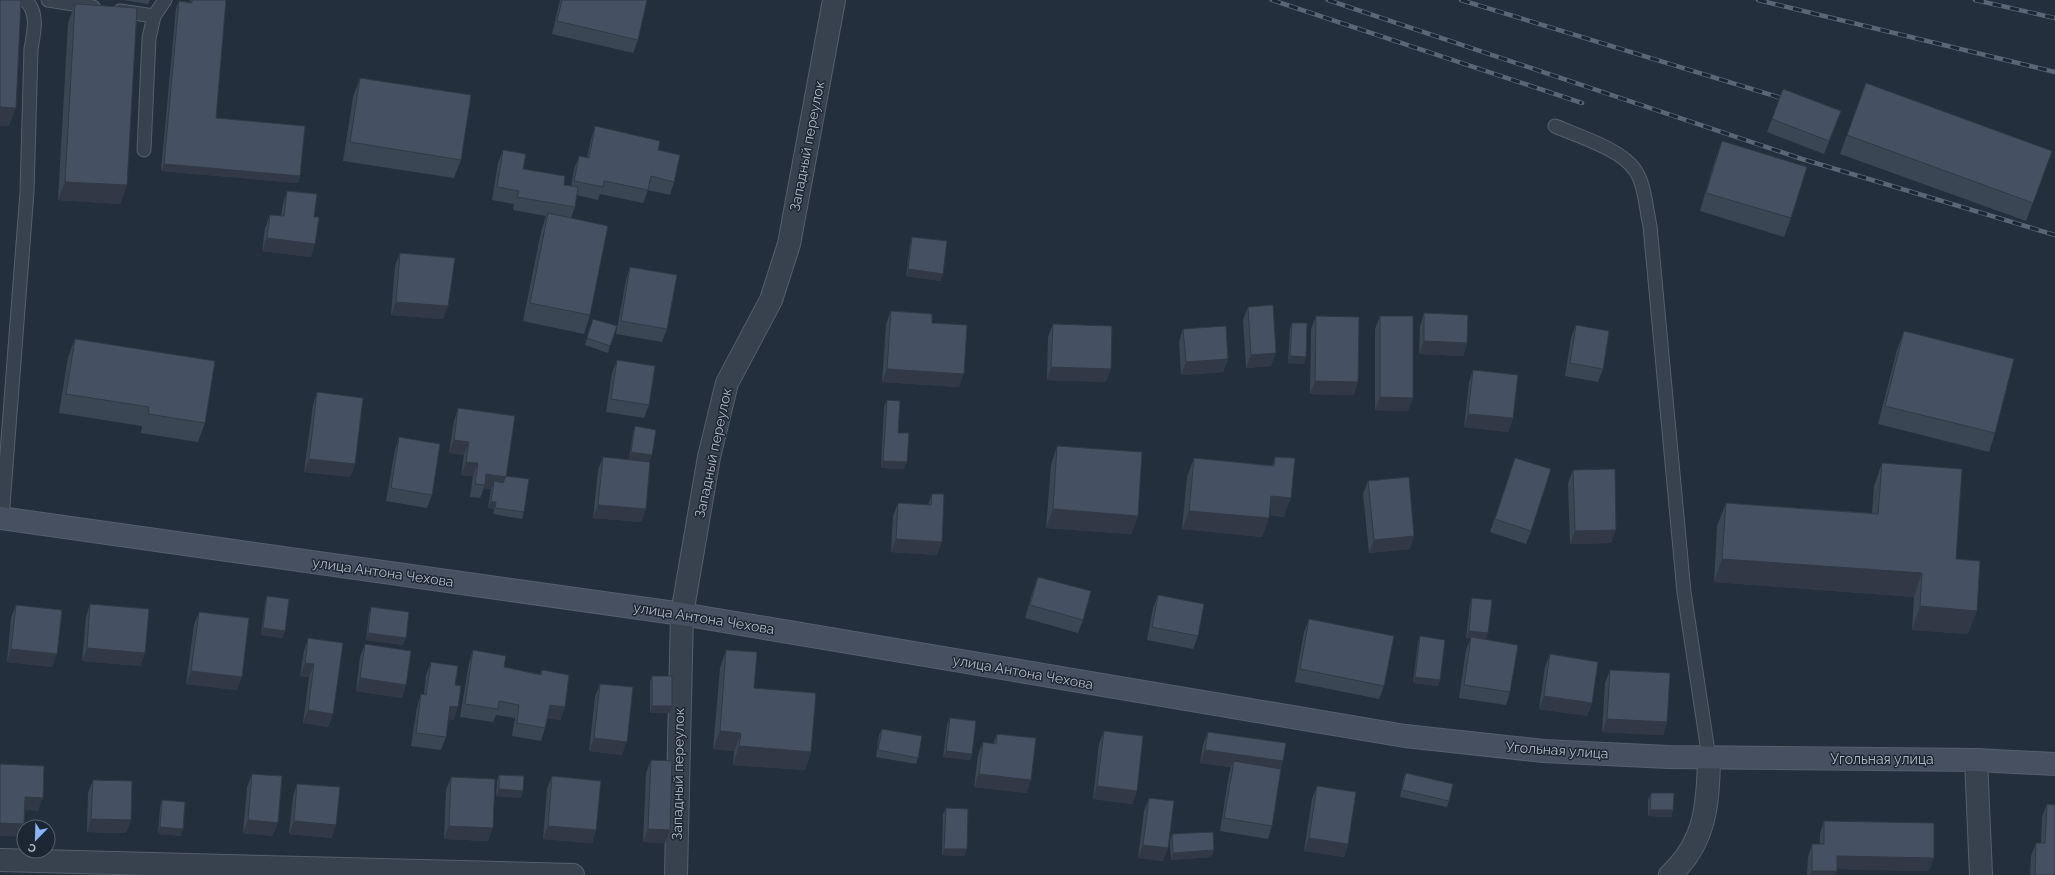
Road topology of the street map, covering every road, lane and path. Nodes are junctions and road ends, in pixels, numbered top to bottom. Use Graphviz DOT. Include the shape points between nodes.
graph roads {
  1 [pos="25,0"];
  2 [pos="48,0"];
  3 [pos="165,0"];
  4 [pos="834,0"];
  5 [pos="154,16"];
  6 [pos="1555,126"];
  7 [pos="144,150"];
  8 [pos="1,518"];
  9 [pos="682,614"];
  10 [pos="1405,736"];
  11 [pos="1709,758"];
  12 [pos="1976,760"];
  13 [pos="2055,764"];
  14 [pos="0,860"];
  15 [pos="573,875"];
  16 [pos="676,875"];
  17 [pos="1670,875"];
  18 [pos="1981,875"];
  1 -- 8 [label="lane" via="33,10 34,27 31,49 27,192"];
  2 -- 5 [label="lane"];
  3 -- 5 [label="lane"];
  4 -- 9 [label="street, Западный переулок" via="789,244 771,300 727,383 709,457"];
  5 -- 7 [label="lane" via="149,38"];
  6 -- 11 [label="lane" via="1621,156 1635,170 1641,185 1650,226 1684,592"];
  8 -- 9 [label="street, улица Антона Чехова"];
  9 -- 10 [label="street, улица Антона Чехова"];
  9 -- 16 [label="street, Западный переулок"];
  10 -- 11 [label="street, Угольная улица" via="1544,750"];
  11 -- 12 [label="street, Угольная улица"];
  11 -- 17 [label="street" via="1708,804 1703,824 1692,849"];
  12 -- 13 [label="street, Угольная улица"];
  12 -- 18 [label="street"];
  14 -- 15 [label="street"];
}
